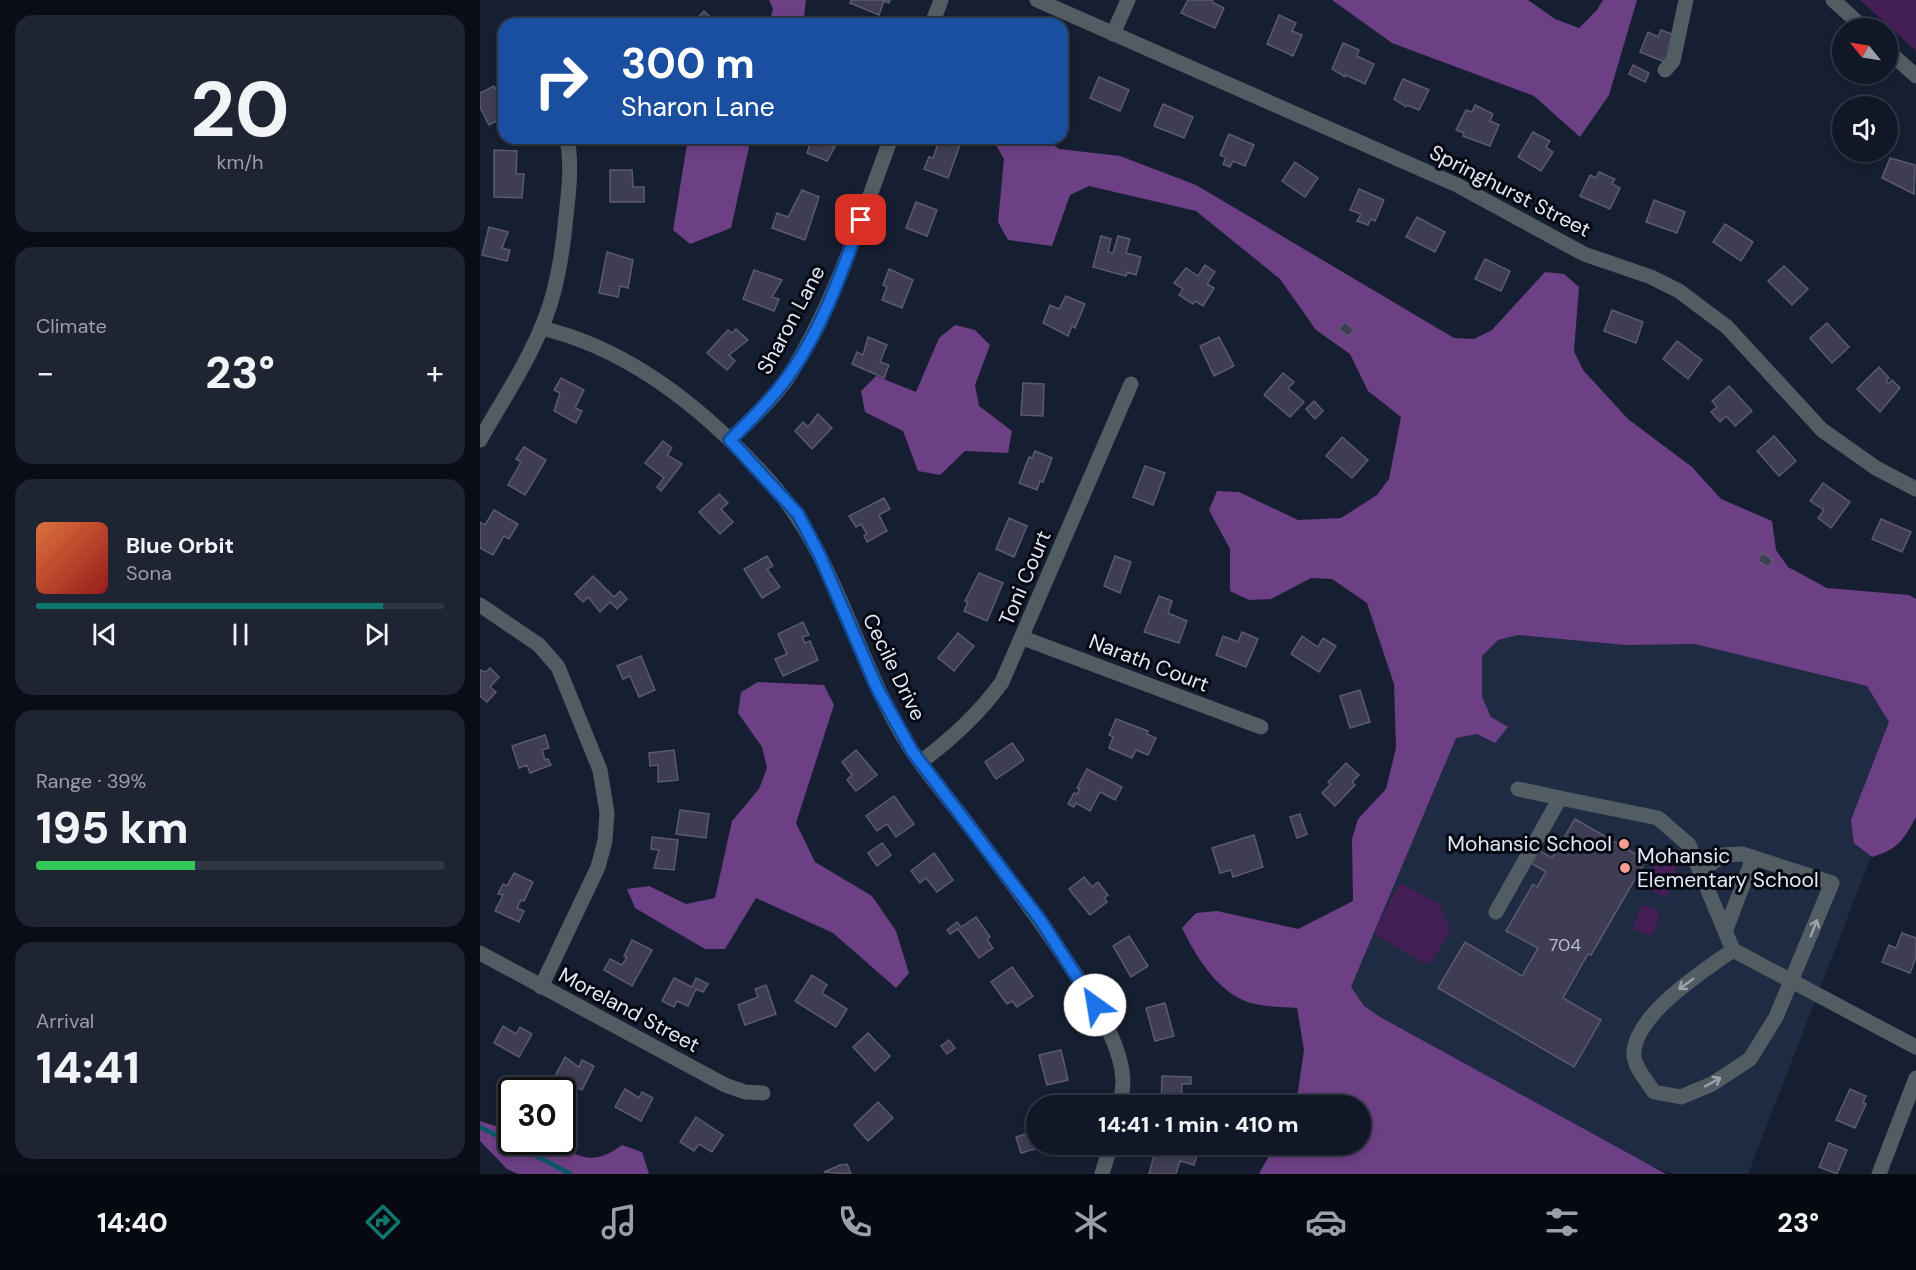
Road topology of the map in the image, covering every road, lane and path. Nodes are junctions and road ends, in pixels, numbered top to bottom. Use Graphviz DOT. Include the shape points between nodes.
graph roads {
  1 [pos="941,0"];
  2 [pos="1037,0"];
  3 [pos="1128,0"];
  4 [pos="1686,0"];
  5 [pos="1833,0"];
  6 [pos="934,18"];
  7 [pos="1853,18"];
  8 [pos="1113,34"];
  9 [pos="1898,60"];
  10 [pos="1665,70"];
  11 [pos="1916,76"];
  12 [pos="568,144"];
  13 [pos="889,144"];
  14 [pos="541,328"];
  15 [pos="1131,384"];
  16 [pos="480,440"];
  17 [pos="730,440"];
  18 [pos="1916,489"];
  19 [pos="480,605"];
  20 [pos="1023,638"];
  21 [pos="1261,728"];
  22 [pos="921,762"];
  23 [pos="1518,789"];
  24 [pos="1560,798"];
  25 [pos="1753,858"];
  26 [pos="1700,872"];
  27 [pos="1496,912"];
  28 [pos="1725,932"];
  29 [pos="1733,950"];
  30 [pos="480,952"];
  31 [pos="1792,982"];
  32 [pos="541,987"];
  33 [pos="1916,1047"];
  34 [pos="1916,1078"];
  35 [pos="763,1093"];
  36 [pos="1121,1095"];
  37 [pos="1108,1155"];
  38 [pos="1102,1174"];
  39 [pos="1879,1174"];
  1 -- 6 [label="street"];
  2 -- 8 [label="street, Springhurst Street"];
  3 -- 8 [label="street"];
  4 -- 10 [label="street" via="1676,53"];
  5 -- 7 [label="street"];
  8 -- 18 [label="street, Springhurst Street" via="1457,185 1584,254 1652,276 1679,291 1727,327 1822,430 1876,468"];
  9 -- 11 [label="street"];
  12 -- 14 [label="street" via="568,204 562,255"];
  13 -- 17 [label="street, Sharon Lane" via="826,309 790,374"];
  14 -- 16 [label="street"];
  14 -- 17 [label="street, Cecile Drive" via="574,336 627,362"];
  15 -- 20 [label="street, Toni Court"];
  17 -- 22 [label="street, Cecile Drive" via="798,514 877,688"];
  19 -- 32 [label="street" via="539,645 558,667 600,770 607,813 598,867"];
  20 -- 21 [label="street, Narath Court"];
  20 -- 22 [label="street, Toni Court" via="1002,682 983,707"];
  22 -- 36 [label="street, Cecile Drive" via="1041,921 1095,1005 1113,1040 1123,1080"];
  23 -- 24 [label="street"];
  24 -- 26 [label="street" via="1658,818 1689,845"];
  24 -- 27 [label="street"];
  25 -- 26 [label="street" via="1723,855"];
  25 -- 28 [label="street"];
  31 -- 25 [label="street, one-way" via="1832,883"];
  26 -- 28 [label="street"];
  28 -- 29 [label="street"];
  29 -- 31 [label="street"];
  29 -- 31 [label="street, one-way" via="1675,992 1641,1034 1634,1051 1638,1067 1654,1092 1681,1097 1712,1084 1750,1059"];
  30 -- 32 [label="street, Moreland Street"];
  31 -- 33 [label="street"];
  32 -- 35 [label="street, Moreland Street" via="725,1085"];
  34 -- 39 [label="street"];
  37 -- 38 [label="street"];
}
